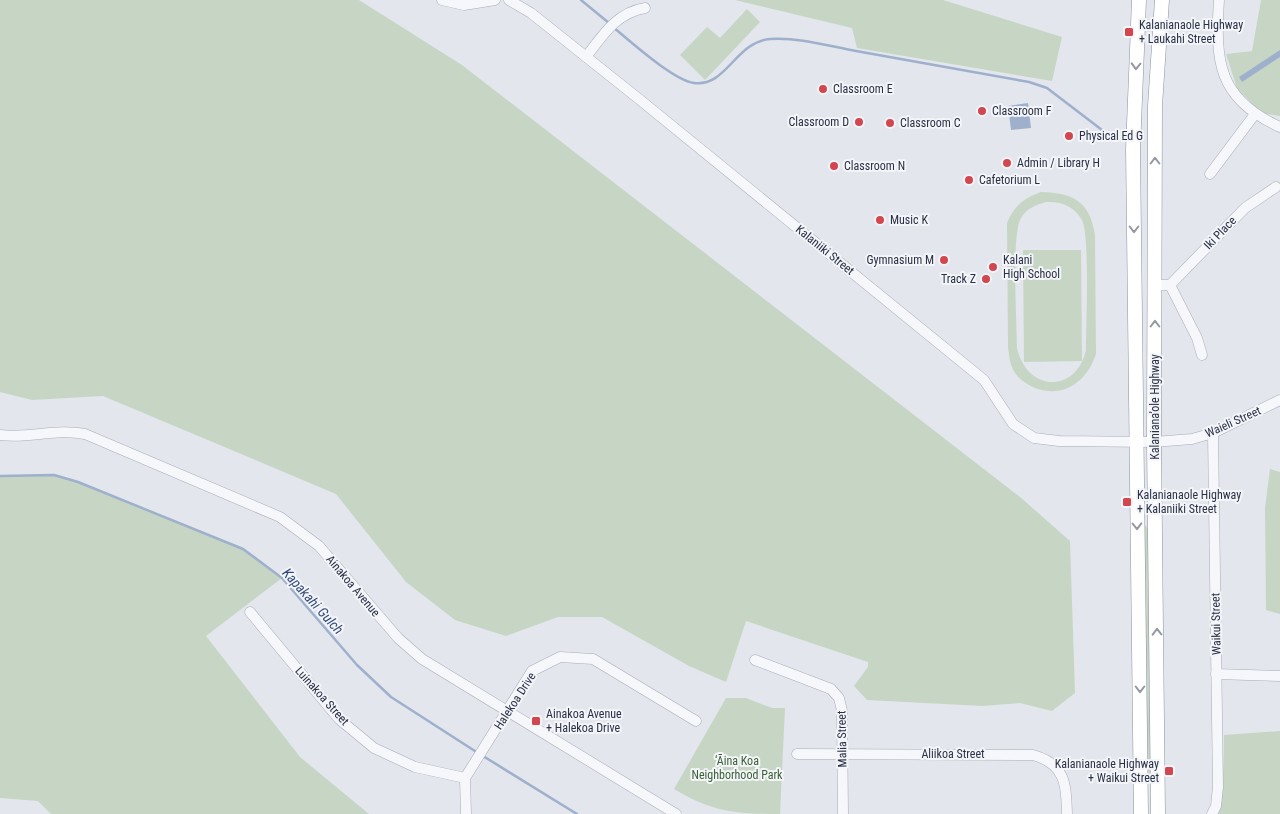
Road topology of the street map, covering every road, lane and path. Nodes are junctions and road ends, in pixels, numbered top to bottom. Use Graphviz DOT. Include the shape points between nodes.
graph roads {
  1 [pos="442,0"];
  2 [pos="494,0"];
  3 [pos="509,0"];
  4 [pos="1139,0"];
  5 [pos="1162,0"];
  6 [pos="1219,0"];
  7 [pos="645,8"];
  8 [pos="586,57"];
  9 [pos="1255,114"];
  10 [pos="1280,126"];
  11 [pos="1210,174"];
  12 [pos="1276,187"];
  13 [pos="1155,285"];
  14 [pos="1170,285"];
  15 [pos="1202,355"];
  16 [pos="1280,400"];
  17 [pos="1213,433"];
  18 [pos="0,435"];
  19 [pos="1154,442"];
  20 [pos="1136,443"];
  21 [pos="250,612"];
  22 [pos="755,660"];
  23 [pos="1216,674"];
  24 [pos="1280,676"];
  25 [pos="508,712"];
  26 [pos="696,721"];
  27 [pos="797,754"];
  28 [pos="843,755"];
  29 [pos="1158,774"];
  30 [pos="465,778"];
  31 [pos="1139,811"];
  32 [pos="466,814"];
  33 [pos="676,814"];
  34 [pos="843,814"];
  35 [pos="1067,814"];
  36 [pos="1158,814"];
  37 [pos="1212,814"];
  1 -- 2 [label="street" via="464,5"];
  3 -- 8 [label="street, Kalaniiki Street" via="531,13"];
  4 -- 20 [label="highway, Kalaniana’ole Highway, one-way" via="1133,149"];
  13 -- 5 [label="highway, Kalaniana’ole Highway, one-way" via="1155,106"];
  6 -- 9 [label="street" via="1218,59 1235,96"];
  7 -- 8 [label="street" via="619,17"];
  8 -- 20 [label="street, Kalaniiki Street" via="984,380 1013,424 1034,438"];
  9 -- 10 [label="street"];
  9 -- 11 [label="street"];
  12 -- 14 [label="street, Iki Place" via="1244,208"];
  13 -- 14 [label="street"];
  19 -- 13 [label="highway, Kalaniana’ole Highway, one-way"];
  14 -- 15 [label="street" via="1197,338"];
  16 -- 17 [label="street, Waieli Street"];
  17 -- 19 [label="street, Waieli Street" via="1192,439"];
  17 -- 23 [label="street, Waikui Street"];
  18 -- 25 [label="street, Ainakoa Avenue" via="85,434 272,512 319,546 409,649"];
  19 -- 20 [label="street, Kalaniiki Street"];
  29 -- 19 [label="highway, Kalaniana’ole Highway, one-way"];
  20 -- 31 [label="highway, Kalaniana’ole Highway, one-way"];
  21 -- 30 [label="street, Luinakoa Street" via="339,719 374,748 415,767"];
  22 -- 28 [label="street, Malia Street" via="838,694 842,705"];
  23 -- 24 [label="street"];
  23 -- 37 [label="street, Waikui Street" via="1218,787"];
  25 -- 26 [label="street, Halekoa Drive" via="532,671 560,656 592,659"];
  25 -- 30 [label="street, Halekoa Drive"];
  25 -- 33 [label="street, Ainakoa Avenue"];
  27 -- 28 [label="street, Aliikoa Street"];
  28 -- 34 [label="street, Malia Street"];
  28 -- 35 [label="street, Aliikoa Street" via="1034,755 1050,762 1060,773 1066,788"];
  29 -- 31 [label="highway"];
  29 -- 36 [label="highway, Kalaniana’ole Highway"];
  30 -- 32 [label="street"];
}
